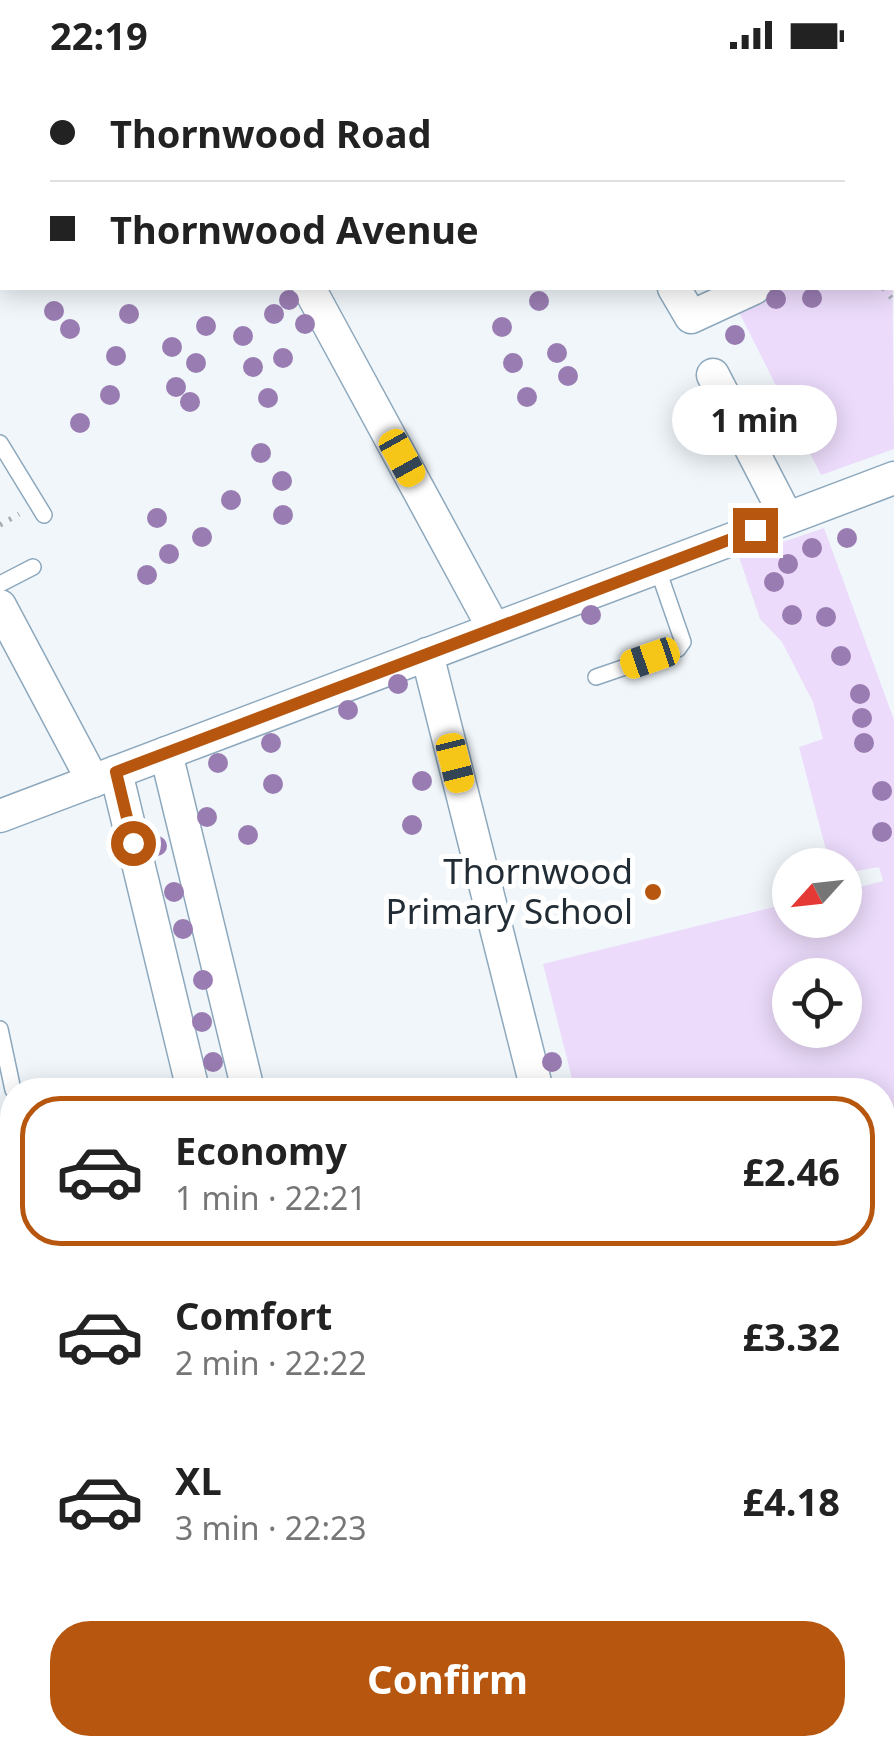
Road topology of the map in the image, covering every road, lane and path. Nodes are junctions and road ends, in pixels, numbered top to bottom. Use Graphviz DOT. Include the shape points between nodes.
graph roads {
  1 [pos="310,290"];
  2 [pos="675,290"];
  3 [pos="750,290"];
  4 [pos="713,375"];
  5 [pos="0,443"];
  6 [pos="894,478"];
  7 [pos="44,515"];
  8 [pos="788,518"];
  9 [pos="33,567"];
  10 [pos="656,567"];
  11 [pos="0,584"];
  12 [pos="0,606"];
  13 [pos="494,629"];
  14 [pos="427,654"];
  15 [pos="596,678"];
  16 [pos="166,753"];
  17 [pos="104,776"];
  18 [pos="0,816"];
  19 [pos="0,1028"];
  20 [pos="10,1078"];
  21 [pos="190,1078"];
  22 [pos="245,1078"];
  23 [pos="534,1078"];
  1 -- 13 [label="street"];
  2 -- 3 [label="street" via="691,317"];
  4 -- 8 [label="street"];
  5 -- 7 [label="lane"];
  6 -- 8 [label="street"];
  8 -- 10 [label="street"];
  9 -- 11 [label="lane"];
  10 -- 13 [label="street"];
  10 -- 15 [label="lane" via="681,644"];
  12 -- 17 [label="street"];
  13 -- 14 [label="street"];
  14 -- 16 [label="street"];
  14 -- 23 [label="street"];
  16 -- 17 [label="street"];
  16 -- 22 [label="street"];
  17 -- 18 [label="street"];
  17 -- 21 [label="street"];
  19 -- 20 [label="lane"];
}
